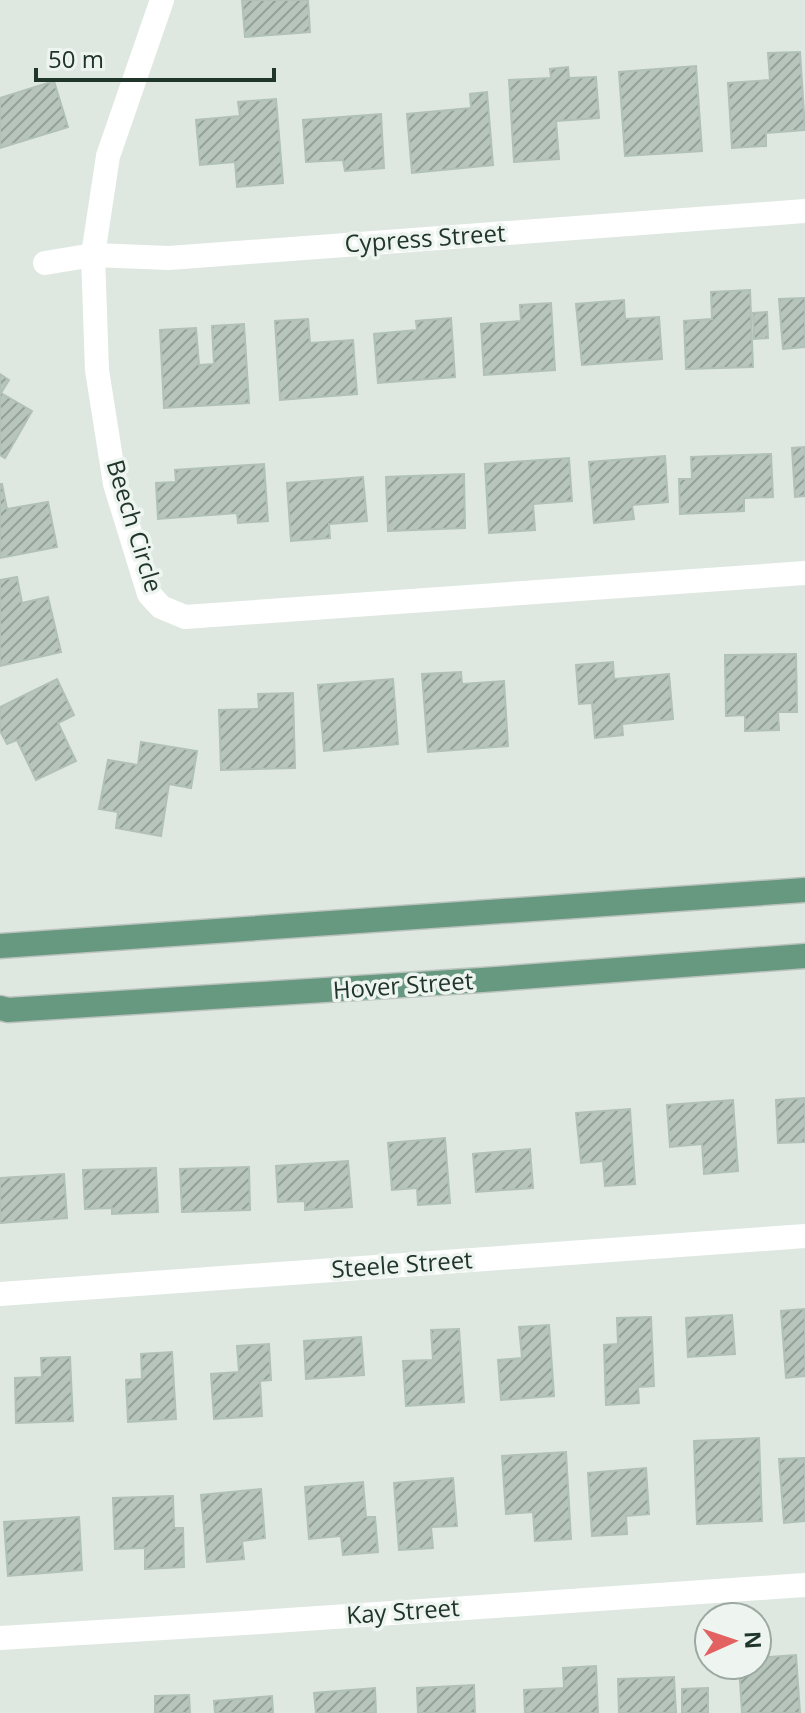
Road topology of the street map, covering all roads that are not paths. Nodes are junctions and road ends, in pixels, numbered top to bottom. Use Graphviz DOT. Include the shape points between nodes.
graph roads {
  1 [pos="162,0"];
  2 [pos="805,211"];
  3 [pos="93,255"];
  4 [pos="45,263"];
  5 [pos="805,573"];
  6 [pos="805,890"];
  7 [pos="0,946"];
  8 [pos="805,956"];
  9 [pos="0,1008"];
  10 [pos="805,1236"];
  11 [pos="0,1294"];
  12 [pos="805,1585"];
  13 [pos="0,1638"];
  1 -- 3 [label="street, Beech Circle" via="108,156"];
  2 -- 3 [label="street, Cypress Street" via="169,258"];
  3 -- 4 [label="street, Cypress Street"];
  3 -- 5 [label="street, Beech Circle" via="97,370 115,484 149,594 161,607 185,617"];
  6 -- 7 [label="main road"];
  8 -- 9 [label="main road, Hover Street" via="125,1004"];
  10 -- 11 [label="street, Steele Street"];
  12 -- 13 [label="street, Kay Street"];
}
